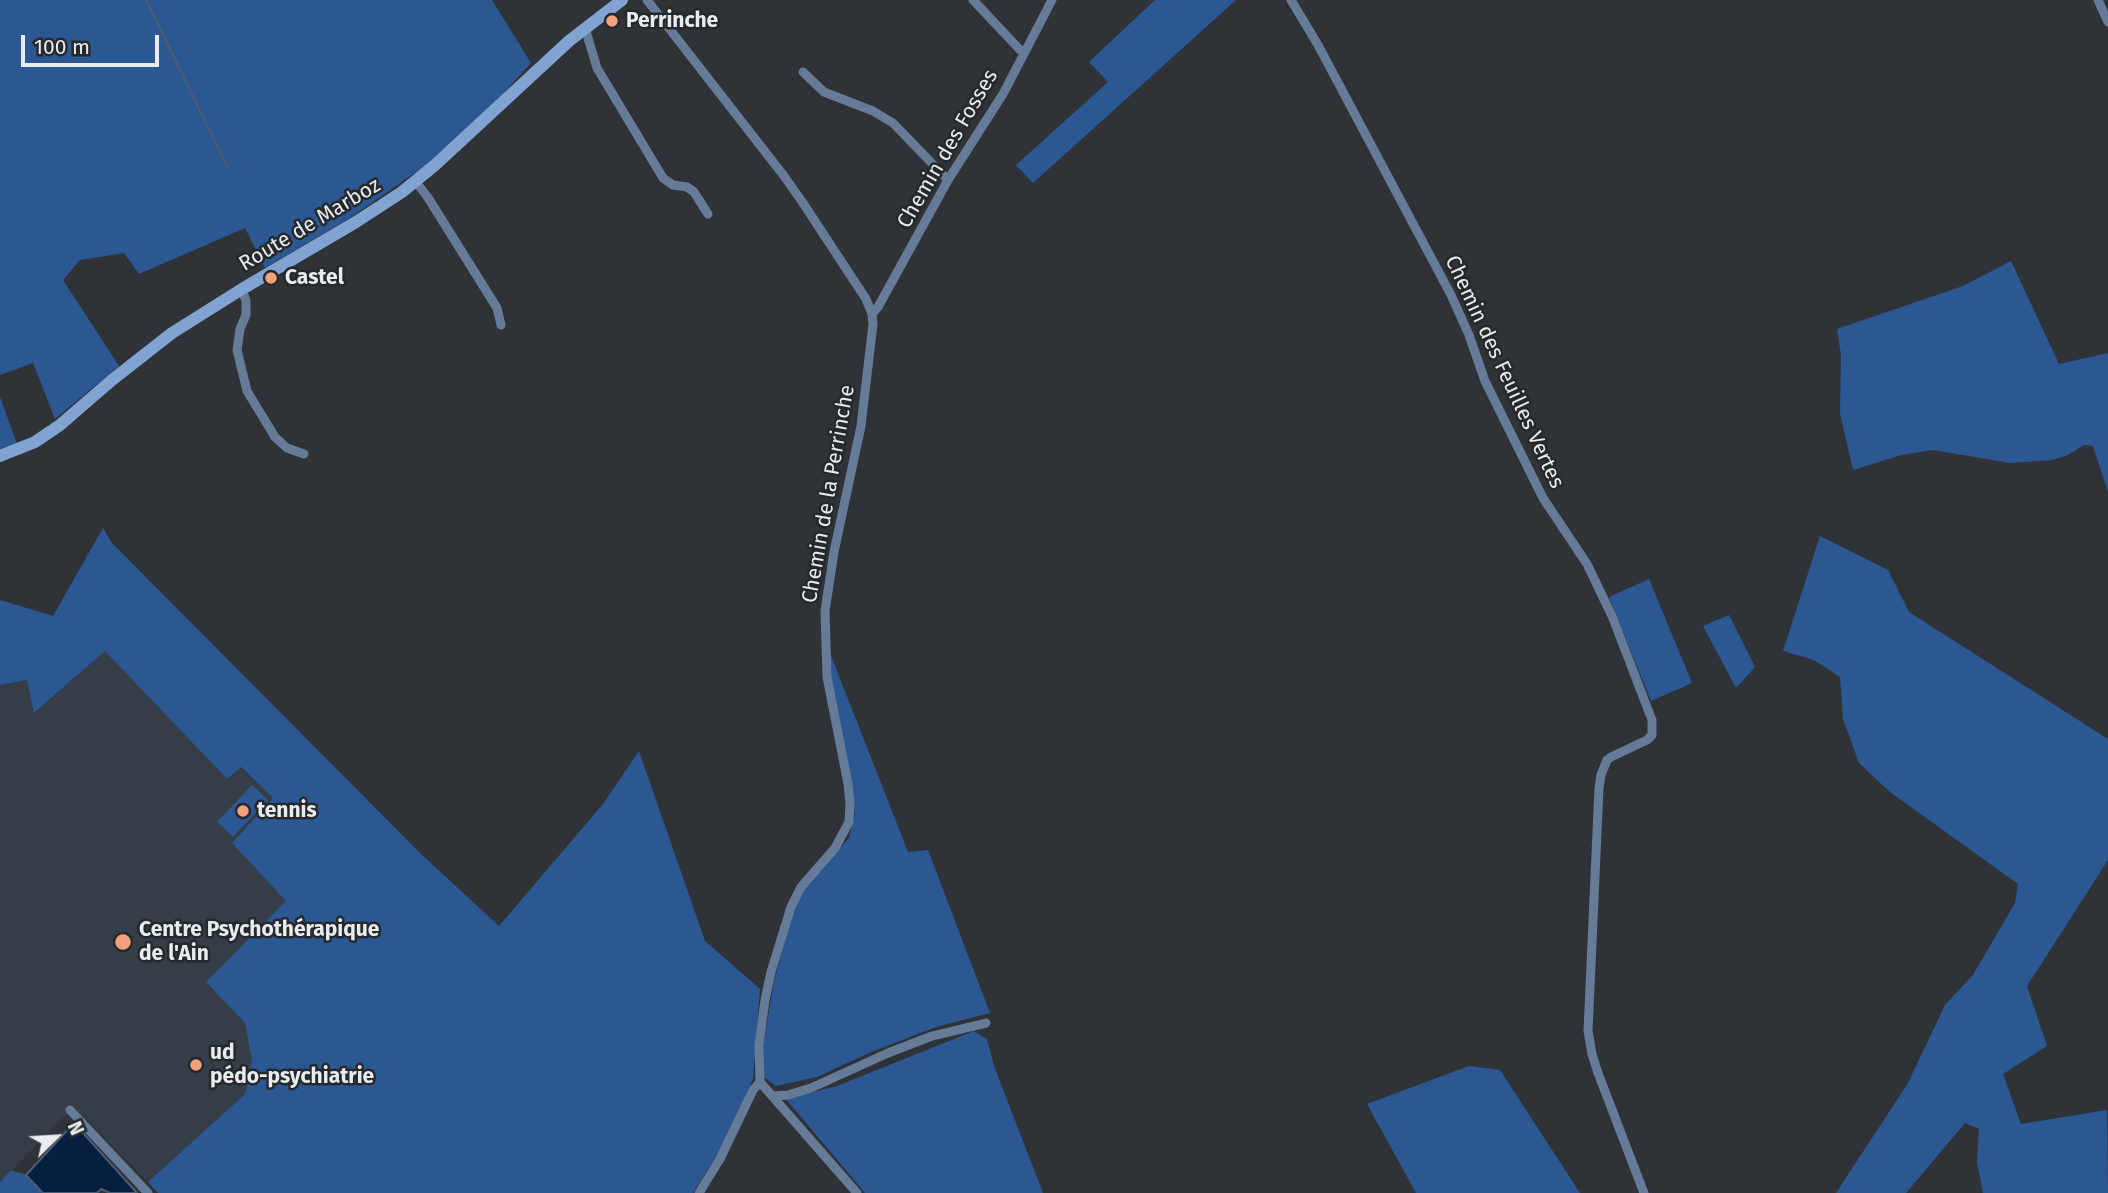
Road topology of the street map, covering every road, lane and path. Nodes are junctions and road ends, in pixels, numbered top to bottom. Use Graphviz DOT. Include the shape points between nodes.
graph roads {
  1 [pos="622,0"];
  2 [pos="647,0"];
  3 [pos="972,0"];
  4 [pos="1052,0"];
  5 [pos="1291,0"];
  6 [pos="2098,0"];
  7 [pos="2108,23"];
  8 [pos="585,28"];
  9 [pos="1023,53"];
  10 [pos="803,72"];
  11 [pos="948,180"];
  12 [pos="415,181"];
  13 [pos="708,214"];
  14 [pos="242,289"];
  15 [pos="872,314"];
  16 [pos="500,325"];
  17 [pos="304,454"];
  18 [pos="0,456"];
  19 [pos="986,1023"];
  20 [pos="761,1082"];
  21 [pos="773,1096"];
  22 [pos="70,1110"];
  23 [pos="148,1193"];
  24 [pos="699,1193"];
  25 [pos="858,1193"];
  26 [pos="1644,1193"];
  1 -- 8 [label="main road, Route de Marboz"];
  2 -- 15 [label="street" via="784,176"];
  3 -- 9 [label="street"];
  4 -- 9 [label="street, Chemin des Fosses"];
  5 -- 26 [label="street, Chemin des Feuilles Vertes" via="1451,295 1485,381 1543,498 1587,564 1652,720 1647,740 1611,757 1598,788 1588,1031 1595,1063"];
  6 -- 7 [label="street"];
  8 -- 12 [label="main road, Route de Marboz"];
  8 -- 13 [label="street" via="597,68 663,178 694,192"];
  9 -- 11 [label="street, Chemin des Fosses" via="1003,94"];
  10 -- 11 [label="street" via="824,92 893,123"];
  11 -- 15 [label="street, Chemin des Fosses"];
  12 -- 14 [label="main road, Route de Marboz"];
  12 -- 16 [label="street" via="497,308"];
  14 -- 17 [label="street" via="246,314 237,350 247,391 275,437"];
  14 -- 18 [label="main road, Route de Marboz" via="172,333 60,425 35,442"];
  15 -- 20 [label="street, Chemin de la Perrinche" via="861,426 825,611 827,677 848,784 849,822 835,848 801,887 786,922 765,1000 759,1045"];
  19 -- 21 [label="street" via="932,1036 811,1088"];
  20 -- 21 [label="street"];
  20 -- 24 [label="street"];
  21 -- 25 [label="street"];
  22 -- 23 [label="street"];
}
